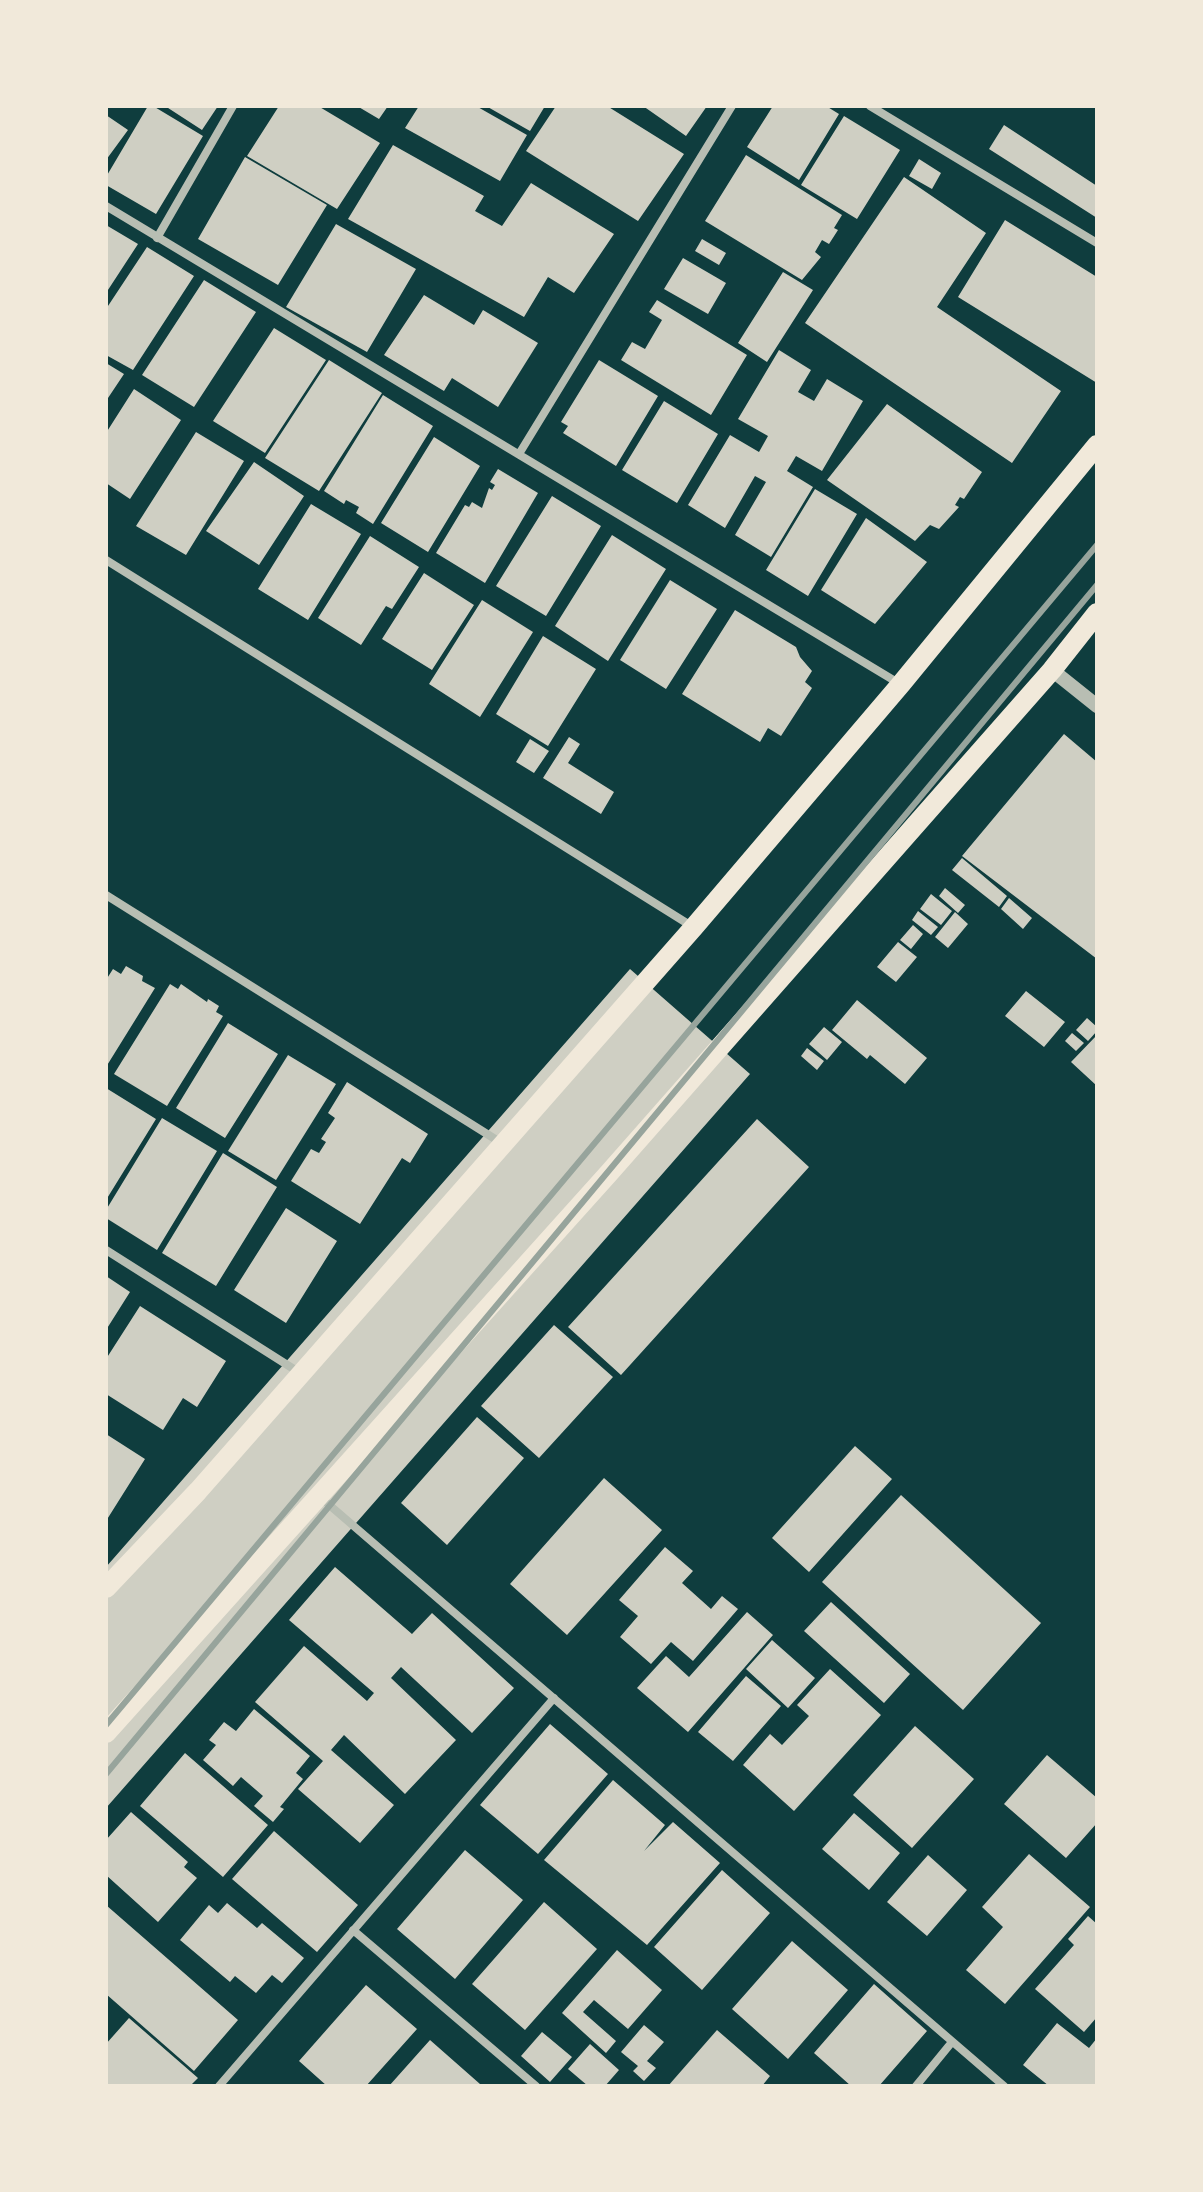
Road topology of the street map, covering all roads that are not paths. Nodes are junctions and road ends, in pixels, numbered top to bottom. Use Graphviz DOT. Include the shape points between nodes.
graph roads {
  1 [pos="233,106"];
  2 [pos="732,106"];
  3 [pos="870,106"];
  4 [pos="106,206"];
  5 [pos="157,238"];
  6 [pos="1097,243"];
  7 [pos="1097,445"];
  8 [pos="519,454"];
  9 [pos="106,560"];
  10 [pos="1097,613"];
  11 [pos="1052,670"];
  12 [pos="901,684"];
  13 [pos="1097,706"];
  14 [pos="106,895"];
  15 [pos="694,927"];
  16 [pos="503,1144"];
  17 [pos="106,1250"];
  18 [pos="300,1374"];
  19 [pos="320,1496"];
  20 [pos="106,1588"];
  21 [pos="554,1698"];
  22 [pos="106,1733"];
  23 [pos="353,1930"];
  24 [pos="952,2042"];
  25 [pos="219,2086"];
  26 [pos="536,2086"];
  27 [pos="916,2086"];
  28 [pos="1004,2086"];
  1 -- 5 [label="street"];
  2 -- 8 [label="street"];
  3 -- 6 [label="street"];
  4 -- 5 [label="street"];
  5 -- 8 [label="street"];
  7 -- 12 [label="main road"];
  8 -- 12 [label="street"];
  9 -- 15 [label="street"];
  10 -- 11 [label="main road"];
  11 -- 13 [label="street"];
  11 -- 19 [label="main road"];
  12 -- 15 [label="main road"];
  14 -- 16 [label="street"];
  15 -- 16 [label="main road"];
  16 -- 18 [label="main road"];
  17 -- 18 [label="street"];
  18 -- 20 [label="main road"];
  19 -- 21 [label="street"];
  19 -- 22 [label="main road"];
  21 -- 23 [label="street"];
  21 -- 24 [label="street"];
  23 -- 25 [label="street"];
  23 -- 26 [label="street"];
  24 -- 27 [label="street"];
  24 -- 28 [label="street"];
}
